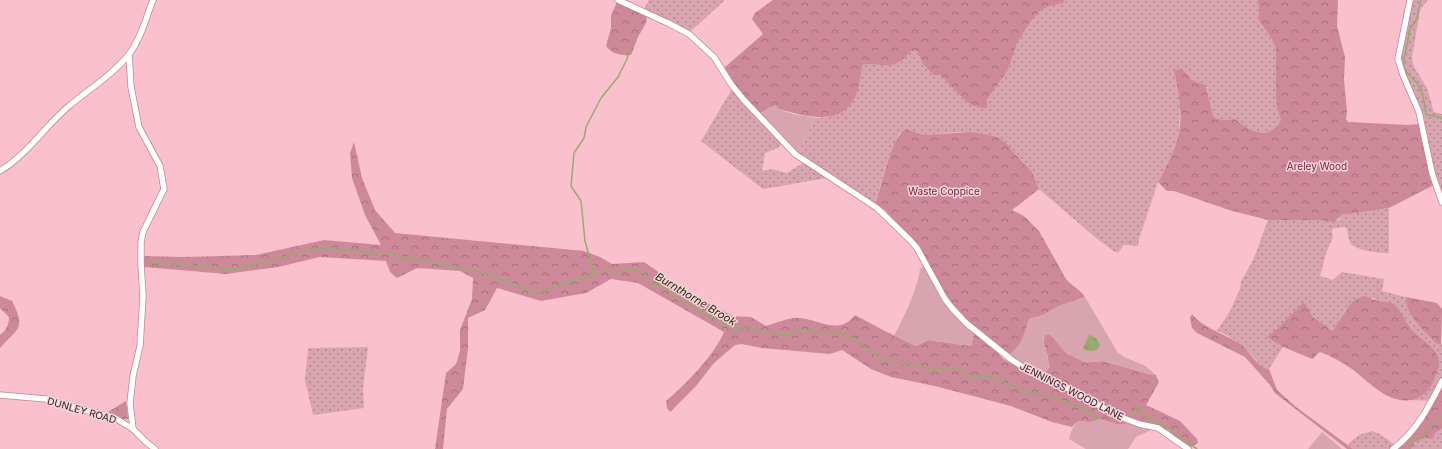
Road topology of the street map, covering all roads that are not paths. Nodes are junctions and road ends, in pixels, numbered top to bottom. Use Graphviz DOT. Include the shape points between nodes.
graph roads {
  1 [pos="153,0"];
  2 [pos="618,0"];
  3 [pos="1410,0"];
  4 [pos="128,55"];
  5 [pos="0,171"];
  6 [pos="1442,202"];
  7 [pos="1442,381"];
  8 [pos="0,394"];
  9 [pos="133,429"];
  10 [pos="155,449"];
  11 [pos="1188,449"];
  12 [pos="1393,449"];
  1 -- 4 [label="street"];
  2 -- 11 [label="street, JENNINGS WOOD LANE" via="688,34 714,56 743,99 795,154 878,208 910,240 952,308 966,323 1012,360 1037,376 1064,386 1118,416 1158,428"];
  3 -- 6 [label="street" via="1398,59 1419,112 1432,173"];
  4 -- 5 [label="street" via="65,110 18,158"];
  4 -- 9 [label="street" via="139,127 160,166 164,189 143,232 141,242 143,296 140,346 130,403"];
  7 -- 12 [label="street" via="1416,428"];
  8 -- 9 [label="street, DUNLEY ROAD" via="46,400 98,412 115,418"];
  9 -- 10 [label="street, DUNLEY ROAD"];
}
